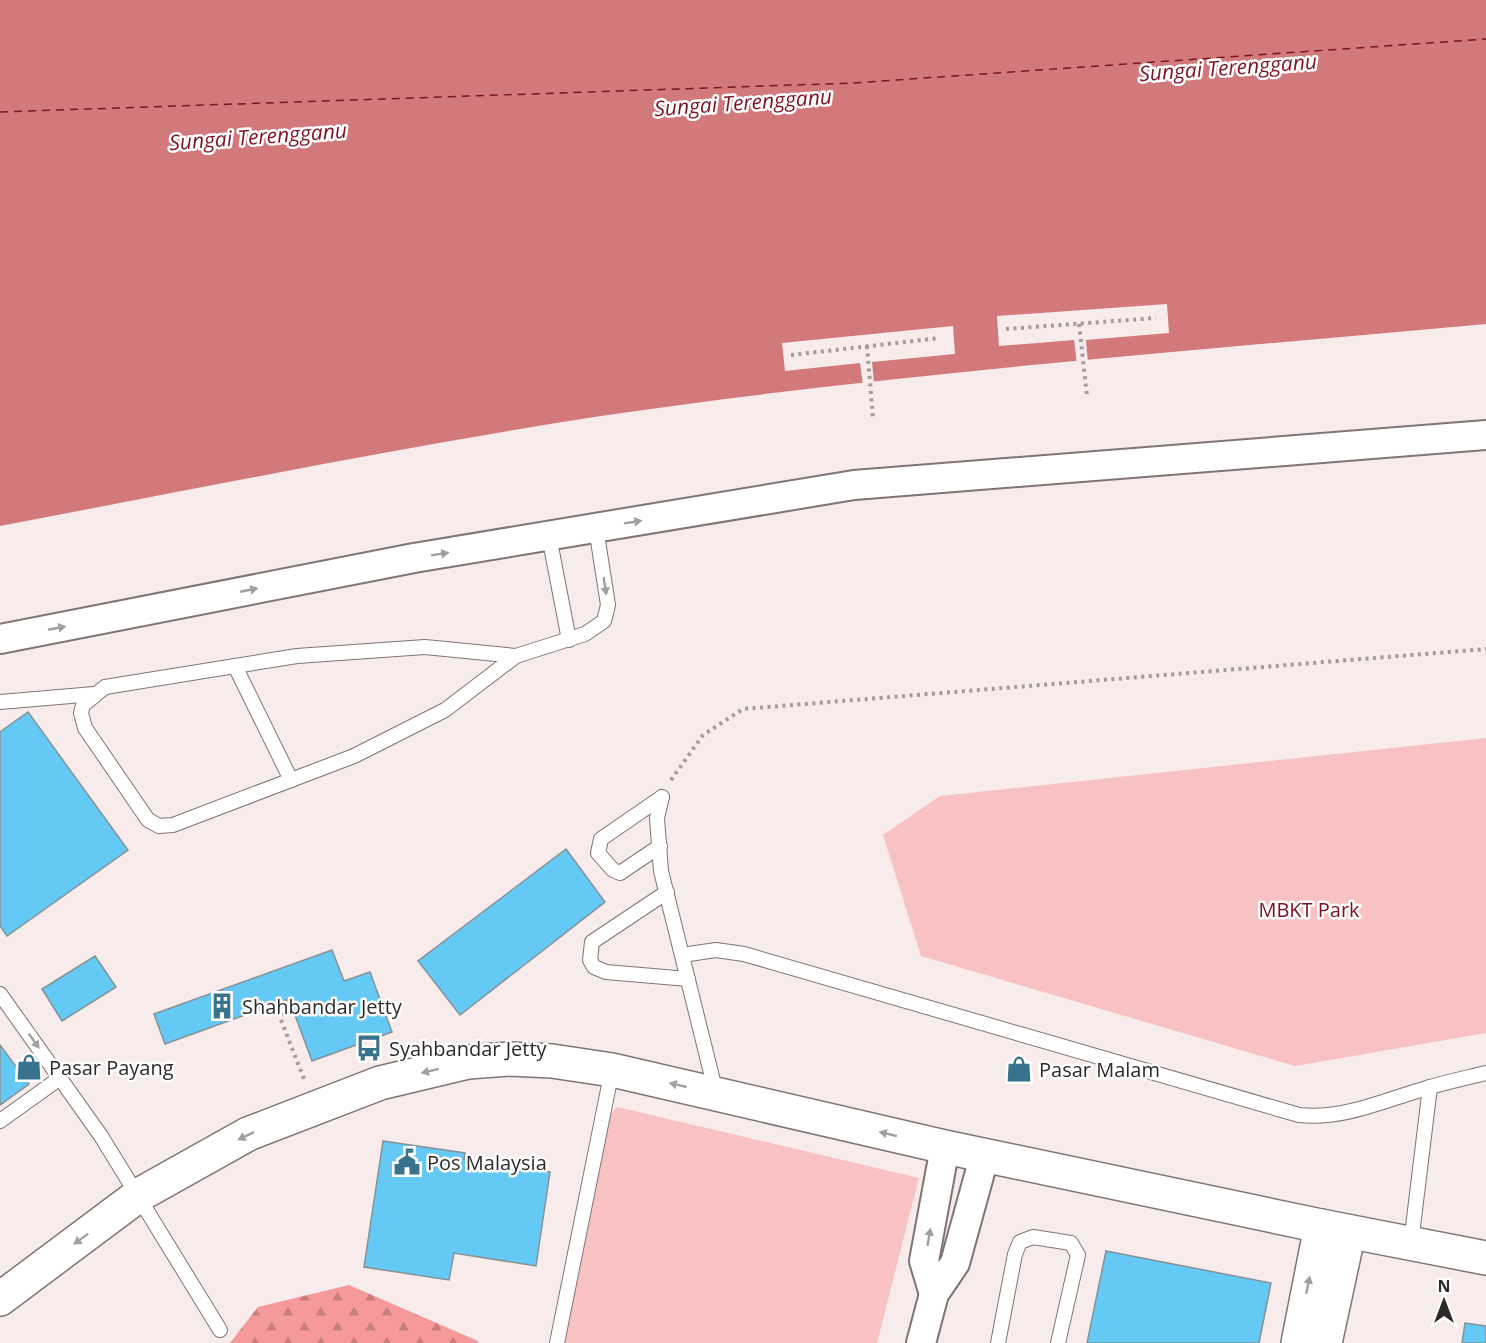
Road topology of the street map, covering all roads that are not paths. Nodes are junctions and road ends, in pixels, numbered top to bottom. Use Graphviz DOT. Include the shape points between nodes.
graph roads {
  1 [pos="1486,435"];
  2 [pos="596,528"];
  3 [pos="549,536"];
  4 [pos="0,639"];
  5 [pos="569,640"];
  6 [pos="516,656"];
  7 [pos="235,666"];
  8 [pos="94,694"];
  9 [pos="0,702"];
  10 [pos="291,780"];
  11 [pos="660,846"];
  12 [pos="667,892"];
  13 [pos="682,955"];
  14 [pos="688,979"];
  15 [pos="0,994"];
  16 [pos="612,1070"];
  17 [pos="1486,1073"];
  18 [pos="60,1078"];
  19 [pos="1430,1087"];
  20 [pos="716,1093"];
  21 [pos="0,1121"];
  22 [pos="945,1147"];
  23 [pos="985,1154"];
  24 [pos="139,1195"];
  25 [pos="1335,1229"];
  26 [pos="1411,1243"];
  27 [pos="1486,1257"];
  28 [pos="934,1294"];
  29 [pos="0,1299"];
  30 [pos="220,1330"];
  31 [pos="557,1343"];
  32 [pos="921,1343"];
  33 [pos="998,1343"];
  34 [pos="1058,1343"];
  35 [pos="1298,1343"];
  36 [pos="1325,1343"];
  2 -- 1 [label="street, one-way" via="854,485"];
  2 -- 3 [label="street"];
  2 -- 5 [label="lane, one-way" via="608,605 604,621"];
  4 -- 3 [label="street, one-way"];
  3 -- 5 [label="lane"];
  5 -- 6 [label="lane"];
  6 -- 7 [label="lane" via="425,647 297,656"];
  6 -- 10 [label="lane" via="445,710 354,756"];
  7 -- 8 [label="lane" via="105,687"];
  7 -- 10 [label="lane"];
  8 -- 9 [label="lane"];
  8 -- 10 [label="lane" via="83,705 85,728 148,820 159,826 173,825"];
  11 -- 11 [label="lane" via="620,873 598,853 601,839 662,797 657,818"];
  11 -- 12 [label="lane"];
  12 -- 13 [label="lane"];
  12 -- 14 [label="lane" via="592,942 590,960 594,967 606,972"];
  13 -- 14 [label="lane"];
  13 -- 19 [label="lane" via="716,950 744,954 1299,1114 1353,1111"];
  14 -- 20 [label="lane"];
  15 -- 18 [label="lane, one-way"];
  20 -- 16 [label="street, one-way"];
  16 -- 24 [label="street, one-way" via="552,1061 468,1062 380,1083 248,1134"];
  16 -- 31 [label="lane"];
  17 -- 19 [label="lane"];
  18 -- 21 [label="lane"];
  18 -- 24 [label="lane"];
  19 -- 26 [label="lane"];
  22 -- 20 [label="street, one-way"];
  22 -- 23 [label="street"];
  28 -- 22 [label="street, one-way" via="924,1261"];
  23 -- 25 [label="street"];
  23 -- 28 [label="street" via="955,1263"];
  24 -- 29 [label="street, one-way"];
  24 -- 30 [label="lane"];
  25 -- 26 [label="street"];
  35 -- 25 [label="street, one-way"];
  25 -- 36 [label="street"];
  26 -- 27 [label="street"];
  28 -- 32 [label="street"];
  33 -- 34 [label="lane" via="1015,1254 1020,1242 1033,1237 1071,1243 1078,1255"];
}
